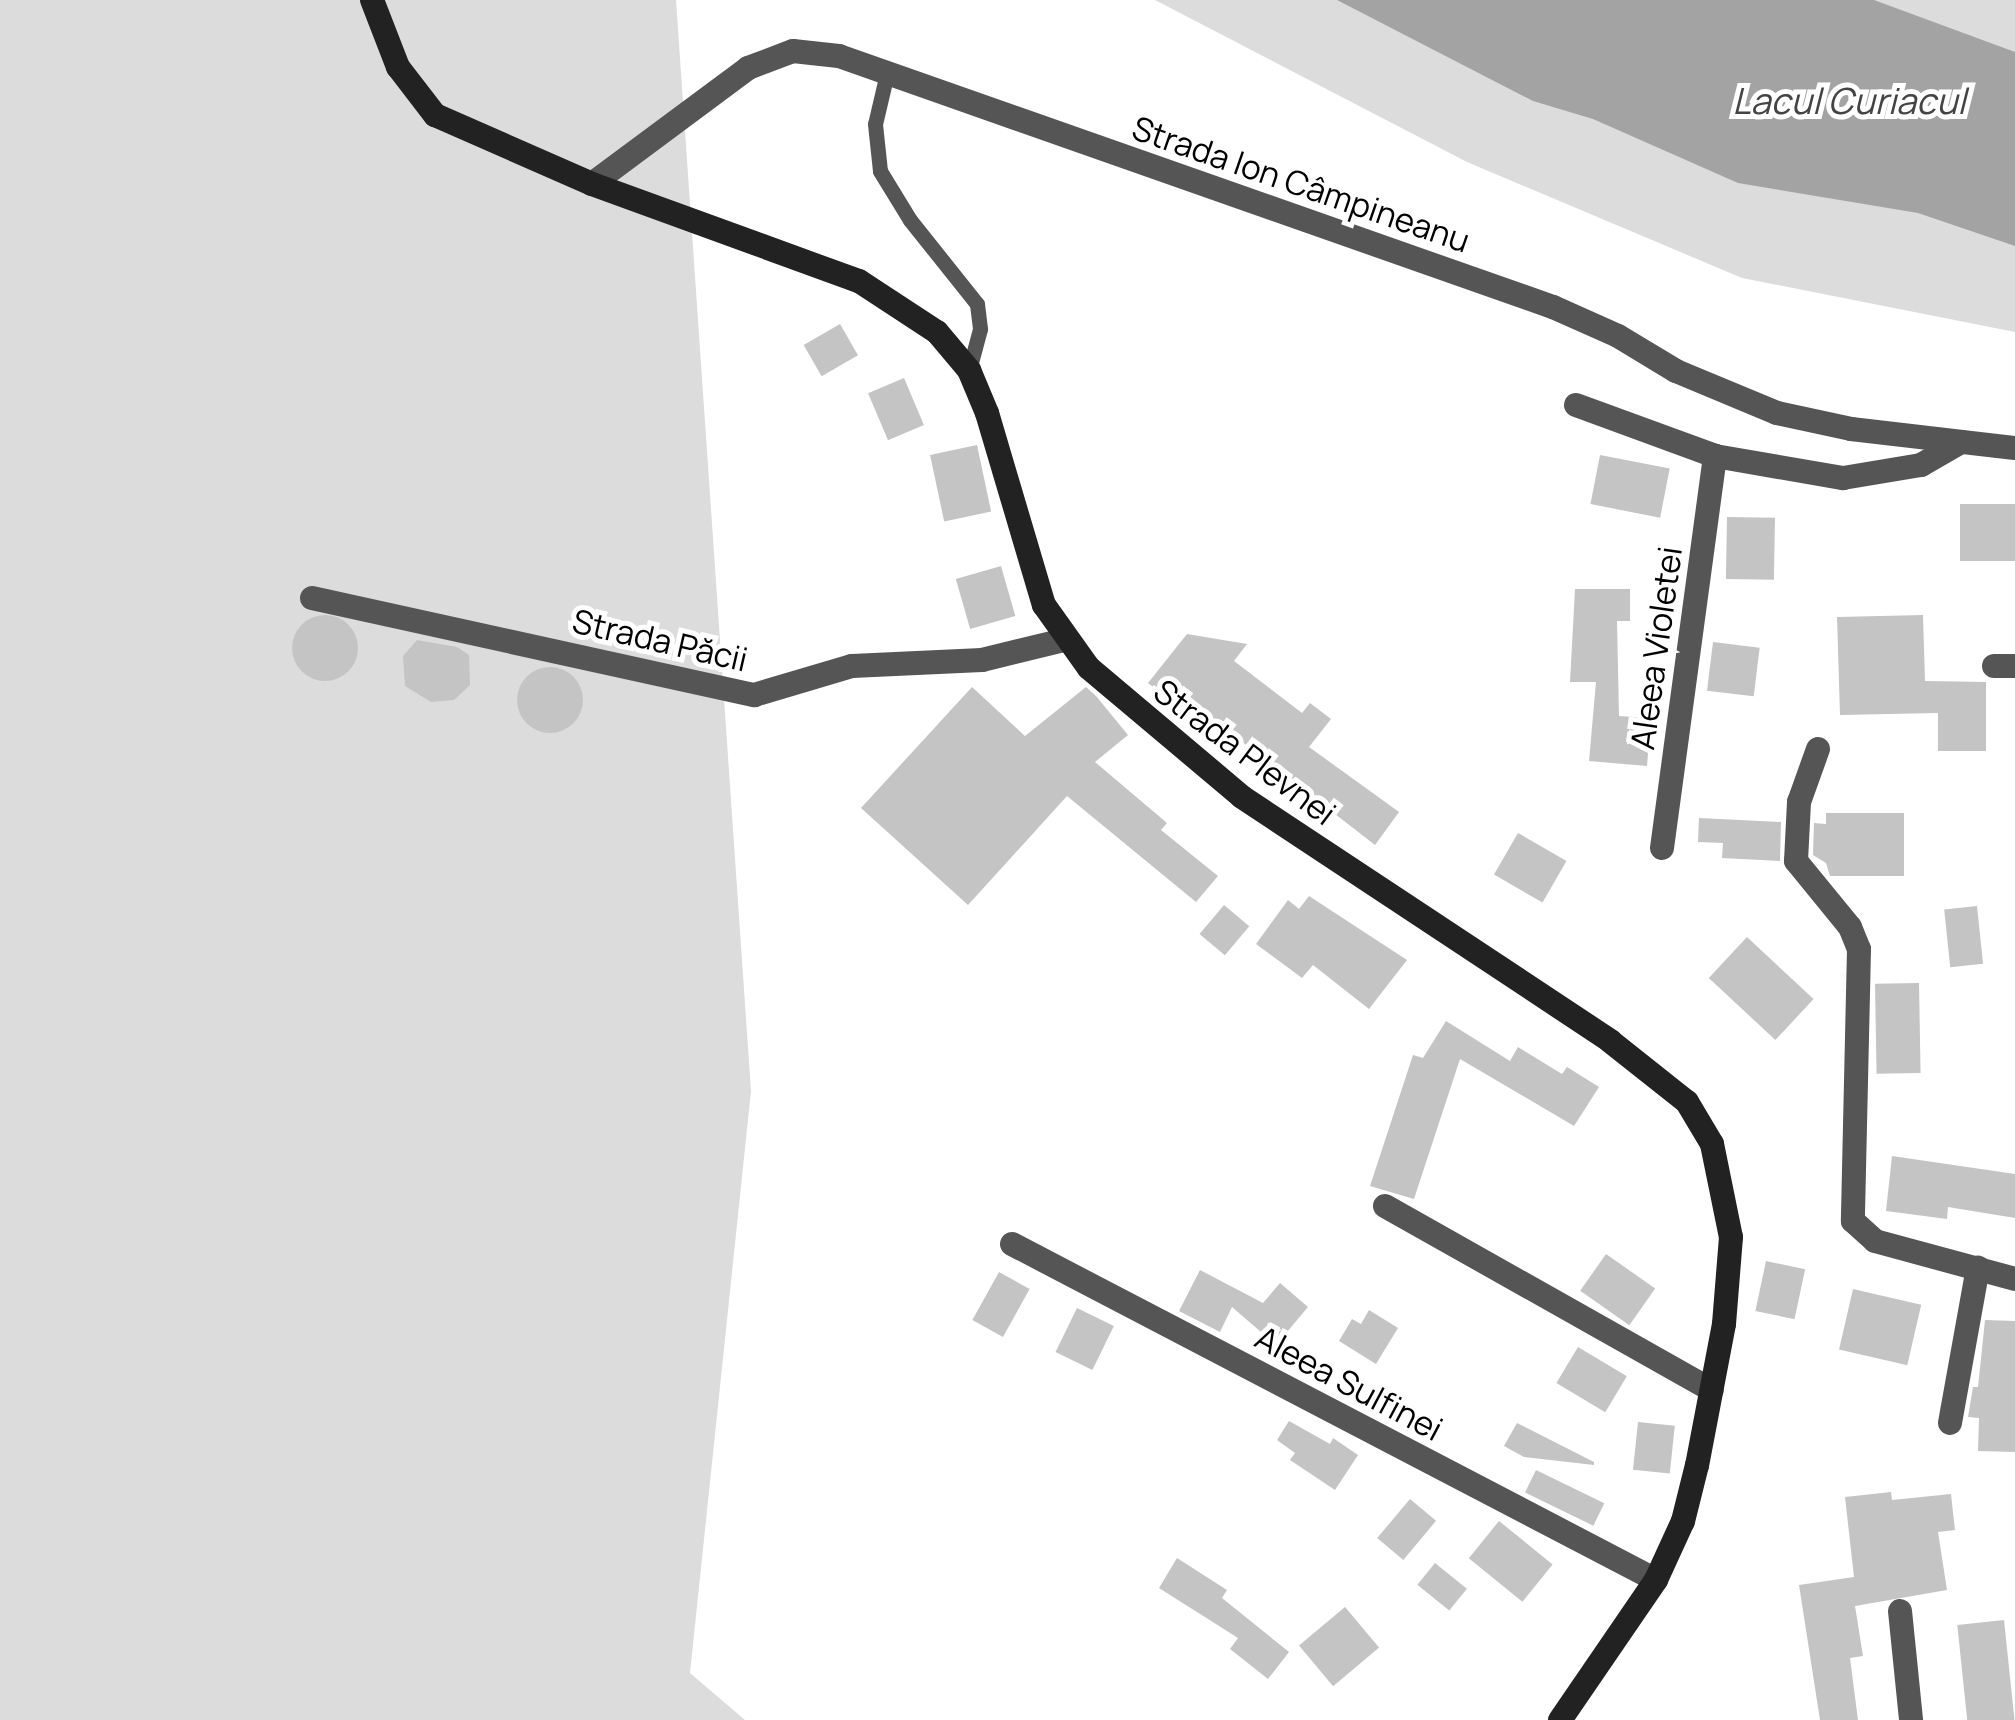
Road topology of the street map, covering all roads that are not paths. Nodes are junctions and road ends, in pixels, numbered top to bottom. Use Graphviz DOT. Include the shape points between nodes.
graph roads {
  1 [pos="372,0"];
  2 [pos="887,73"];
  3 [pos="592,184"];
  4 [pos="969,370"];
  5 [pos="1576,405"];
  6 [pos="1961,442"];
  7 [pos="2015,448"];
  8 [pos="1715,456"];
  9 [pos="312,598"];
  10 [pos="1064,640"];
  11 [pos="1818,749"];
  12 [pos="1662,848"];
  13 [pos="1385,1206"];
  14 [pos="1012,1244"];
  15 [pos="1978,1268"];
  16 [pos="2015,1279"];
  17 [pos="1712,1390"];
  18 [pos="1950,1423"];
  19 [pos="1656,1580"];
  20 [pos="1900,1611"];
  21 [pos="1560,1720"];
  22 [pos="1911,1720"];
  1 -- 3 [label="main road, Strada Plevnei" via="398,67 435,115"];
  2 -- 3 [label="street, Strada Ion Câmpineanu" via="793,51 748,68"];
  2 -- 4 [label="lane" via="875,124 880,171 977,304"];
  2 -- 6 [label="street, Strada Ion Câmpineanu" via="1553,307 1777,413"];
  3 -- 4 [label="main road, Strada Plevnei" via="859,281 938,332"];
  4 -- 10 [label="main road, Strada Plevnei" via="1031,574"];
  5 -- 8 [label="street"];
  6 -- 7 [label="street, Strada Ion Câmpineanu"];
  6 -- 8 [label="street" via="1921,465 1843,478"];
  8 -- 12 [label="street, Aleea Violetei"];
  9 -- 10 [label="street, Strada Păcii" via="754,695 852,666 982,660"];
  10 -- 17 [label="main road, Strada Plevnei" via="1126,704 1242,797 1610,1041 1687,1102 1712,1144 1731,1237"];
  11 -- 15 [label="street" via="1798,802 1796,861 1850,928 1858,950 1853,1221 1875,1241"];
  13 -- 17 [label="street"];
  14 -- 19 [label="street, Aleea Sulfinei"];
  15 -- 16 [label="street"];
  15 -- 18 [label="street"];
  17 -- 19 [label="main road, Strada Plevnei" via="1683,1521"];
  19 -- 21 [label="main road, Strada Plevnei"];
  20 -- 22 [label="street"];
}
